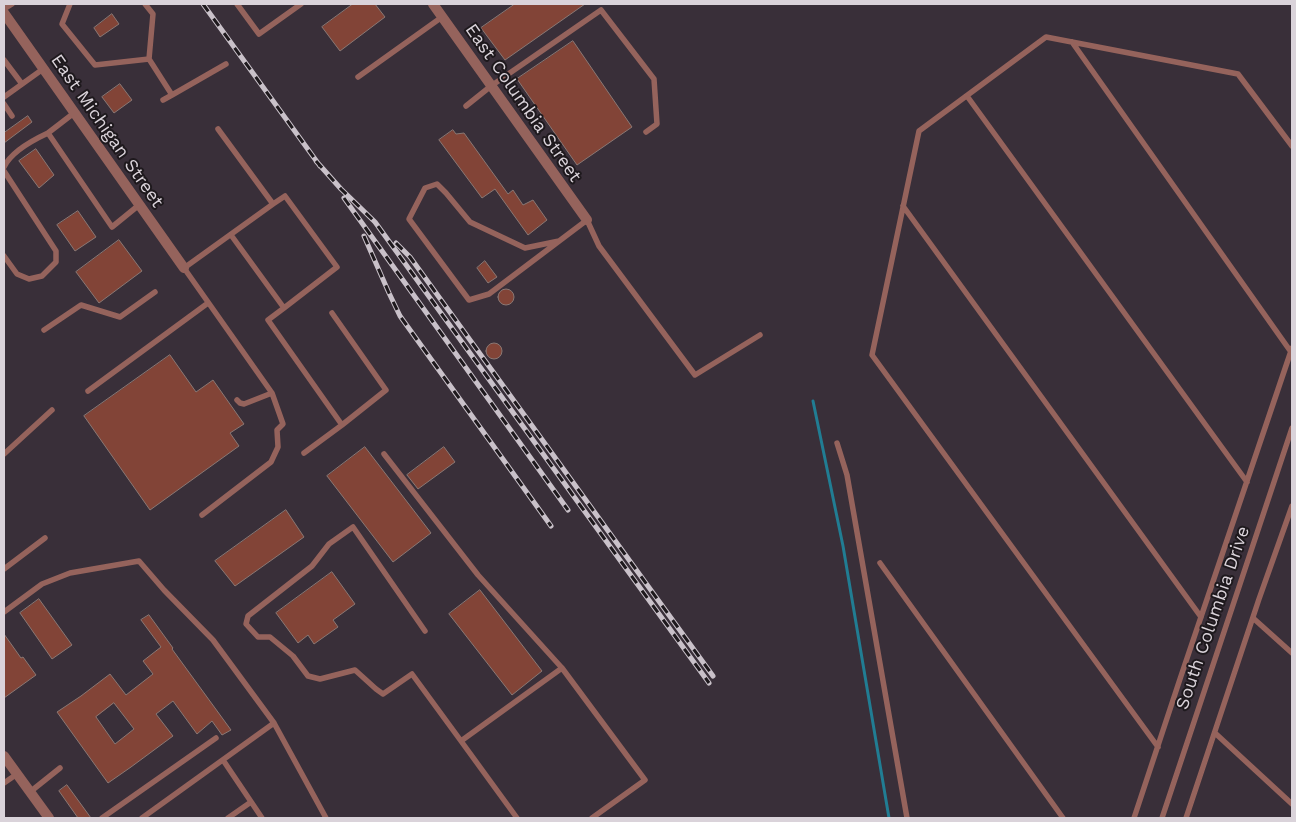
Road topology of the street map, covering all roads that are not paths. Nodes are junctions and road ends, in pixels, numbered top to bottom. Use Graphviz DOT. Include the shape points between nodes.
graph roads {
  1 [pos="12,4"];
  2 [pos="70,4"];
  3 [pos="145,4"];
  4 [pos="238,4"];
  5 [pos="301,4"];
  6 [pos="438,8"];
  7 [pos="4,11"];
  8 [pos="1072,42"];
  9 [pos="149,59"];
  10 [pos="4,60"];
  11 [pos="226,64"];
  12 [pos="43,69"];
  13 [pos="358,77"];
  14 [pos="22,84"];
  15 [pos="492,86"];
  16 [pos="172,95"];
  17 [pos="967,96"];
  18 [pos="4,97"];
  19 [pos="163,100"];
  20 [pos="4,104"];
  21 [pos="466,106"];
  22 [pos="74,113"];
  23 [pos="12,116"];
  24 [pos="218,129"];
  25 [pos="646,132"];
  26 [pos="48,133"];
  27 [pos="1292,146"];
  28 [pos="4,167"];
  29 [pos="4,171"];
  30 [pos="273,204"];
  31 [pos="139,205"];
  32 [pos="903,206"];
  33 [pos="587,220"];
  34 [pos="230,235"];
  35 [pos="559,241"];
  36 [pos="4,256"];
  37 [pos="184,268"];
  38 [pos="155,292"];
  39 [pos="208,303"];
  40 [pos="284,308"];
  41 [pos="332,313"];
  42 [pos="44,330"];
  43 [pos="760,335"];
  44 [pos="1292,350"];
  45 [pos="88,391"];
  46 [pos="272,393"];
  47 [pos="237,400"];
  48 [pos="52,410"];
  49 [pos="342,425"];
  50 [pos="1292,428"];
  51 [pos="837,443"];
  52 [pos="304,453"];
  53 [pos="4,454"];
  54 [pos="384,454"];
  55 [pos="1247,482"];
  56 [pos="1292,506"];
  57 [pos="202,515"];
  58 [pos="45,538"];
  59 [pos="880,563"];
  60 [pos="4,569"];
  61 [pos="4,612"];
  62 [pos="1201,617"];
  63 [pos="1253,618"];
  64 [pos="425,631"];
  65 [pos="1292,653"];
  66 [pos="562,668"];
  67 [pos="274,723"];
  68 [pos="1214,732"];
  69 [pos="216,738"];
  70 [pos="461,741"];
  71 [pos="1158,747"];
  72 [pos="4,756"];
  73 [pos="223,760"];
  74 [pos="60,768"];
  75 [pos="16,774"];
  76 [pos="4,783"];
  77 [pos="30,792"];
  78 [pos="251,802"];
  79 [pos="1292,804"];
  80 [pos="49,818"];
  81 [pos="102,818"];
  82 [pos="142,818"];
  83 [pos="228,818"];
  84 [pos="262,818"];
  85 [pos="326,818"];
  86 [pos="517,818"];
  87 [pos="592,818"];
  88 [pos="907,818"];
  89 [pos="1062,818"];
  90 [pos="1134,818"];
  91 [pos="1162,818"];
  92 [pos="1186,818"];
  1 -- 7 [label="lane"];
  2 -- 9 [label="lane" via="62,24 95,65"];
  3 -- 9 [label="lane" via="153,14"];
  4 -- 5 [label="lane" via="259,34"];
  6 -- 13 [label="lane"];
  6 -- 15 [label="street, East Columbia Street"];
  7 -- 12 [label="street, East Michigan Street"];
  8 -- 17 [label="lane" via="1046,37"];
  8 -- 27 [label="lane" via="1238,74"];
  8 -- 44 [label="lane"];
  9 -- 16 [label="lane"];
  10 -- 14 [label="lane"];
  11 -- 16 [label="lane"];
  12 -- 14 [label="lane"];
  12 -- 22 [label="street, East Michigan Street"];
  14 -- 18 [label="lane"];
  15 -- 21 [label="lane"];
  15 -- 25 [label="lane" via="601,10 654,79 657,124"];
  15 -- 33 [label="street, East Columbia Street"];
  16 -- 19 [label="lane"];
  17 -- 32 [label="lane" via="919,131"];
  17 -- 55 [label="lane"];
  20 -- 23 [label="lane"];
  22 -- 26 [label="lane"];
  22 -- 31 [label="street, East Michigan Street"];
  24 -- 30 [label="lane"];
  26 -- 28 [label="lane" via="32,140 6,161"];
  26 -- 31 [label="lane" via="112,227"];
  29 -- 36 [label="lane" via="56,251 56,262 42,276 29,279 17,274"];
  30 -- 34 [label="lane"];
  30 -- 40 [label="lane" via="285,196 337,267"];
  31 -- 37 [label="street, East Michigan Street"];
  32 -- 62 [label="lane"];
  32 -- 71 [label="lane" via="872,355"];
  33 -- 35 [label="lane"];
  33 -- 43 [label="lane" via="599,246 695,375"];
  34 -- 37 [label="lane"];
  34 -- 40 [label="lane"];
  35 -- 35 [label="lane" via="489,294 469,300 409,219 425,188 437,184 470,222 525,248"];
  37 -- 39 [label="lane"];
  38 -- 42 [label="lane" via="120,317 81,306"];
  39 -- 45 [label="lane"];
  39 -- 46 [label="lane"];
  40 -- 49 [label="lane" via="268,320"];
  41 -- 49 [label="lane" via="386,390"];
  44 -- 55 [label="lane"];
  46 -- 47 [label="lane" via="244,404"];
  46 -- 57 [label="lane" via="283,424 276,430 278,447 271,462"];
  48 -- 53 [label="lane"];
  49 -- 52 [label="lane"];
  50 -- 91 [label="lane, South Columbia Drive"];
  51 -- 88 [label="lane" via="847,475"];
  54 -- 66 [label="lane" via="478,575"];
  55 -- 62 [label="lane"];
  56 -- 63 [label="lane"];
  58 -- 60 [label="lane"];
  59 -- 89 [label="lane"];
  61 -- 67 [label="lane" via="42,584 70,573 140,561 213,640"];
  62 -- 71 [label="lane"];
  63 -- 65 [label="lane"];
  63 -- 68 [label="lane"];
  64 -- 70 [label="lane" via="353,527 329,544 312,566 248,616 246,624 258,637 270,637 293,656 308,676 320,678 355,670 383,694 412,674"];
  66 -- 70 [label="lane"];
  66 -- 87 [label="lane" via="645,780"];
  67 -- 73 [label="lane"];
  67 -- 85 [label="lane"];
  68 -- 79 [label="lane"];
  68 -- 92 [label="lane"];
  69 -- 81 [label="lane"];
  70 -- 86 [label="lane"];
  71 -- 90 [label="lane"];
  72 -- 75 [label="street"];
  73 -- 78 [label="lane"];
  73 -- 82 [label="lane"];
  74 -- 77 [label="lane"];
  75 -- 76 [label="lane"];
  75 -- 77 [label="street"];
  77 -- 80 [label="street"];
  78 -- 83 [label="lane"];
  78 -- 84 [label="lane"];
}
